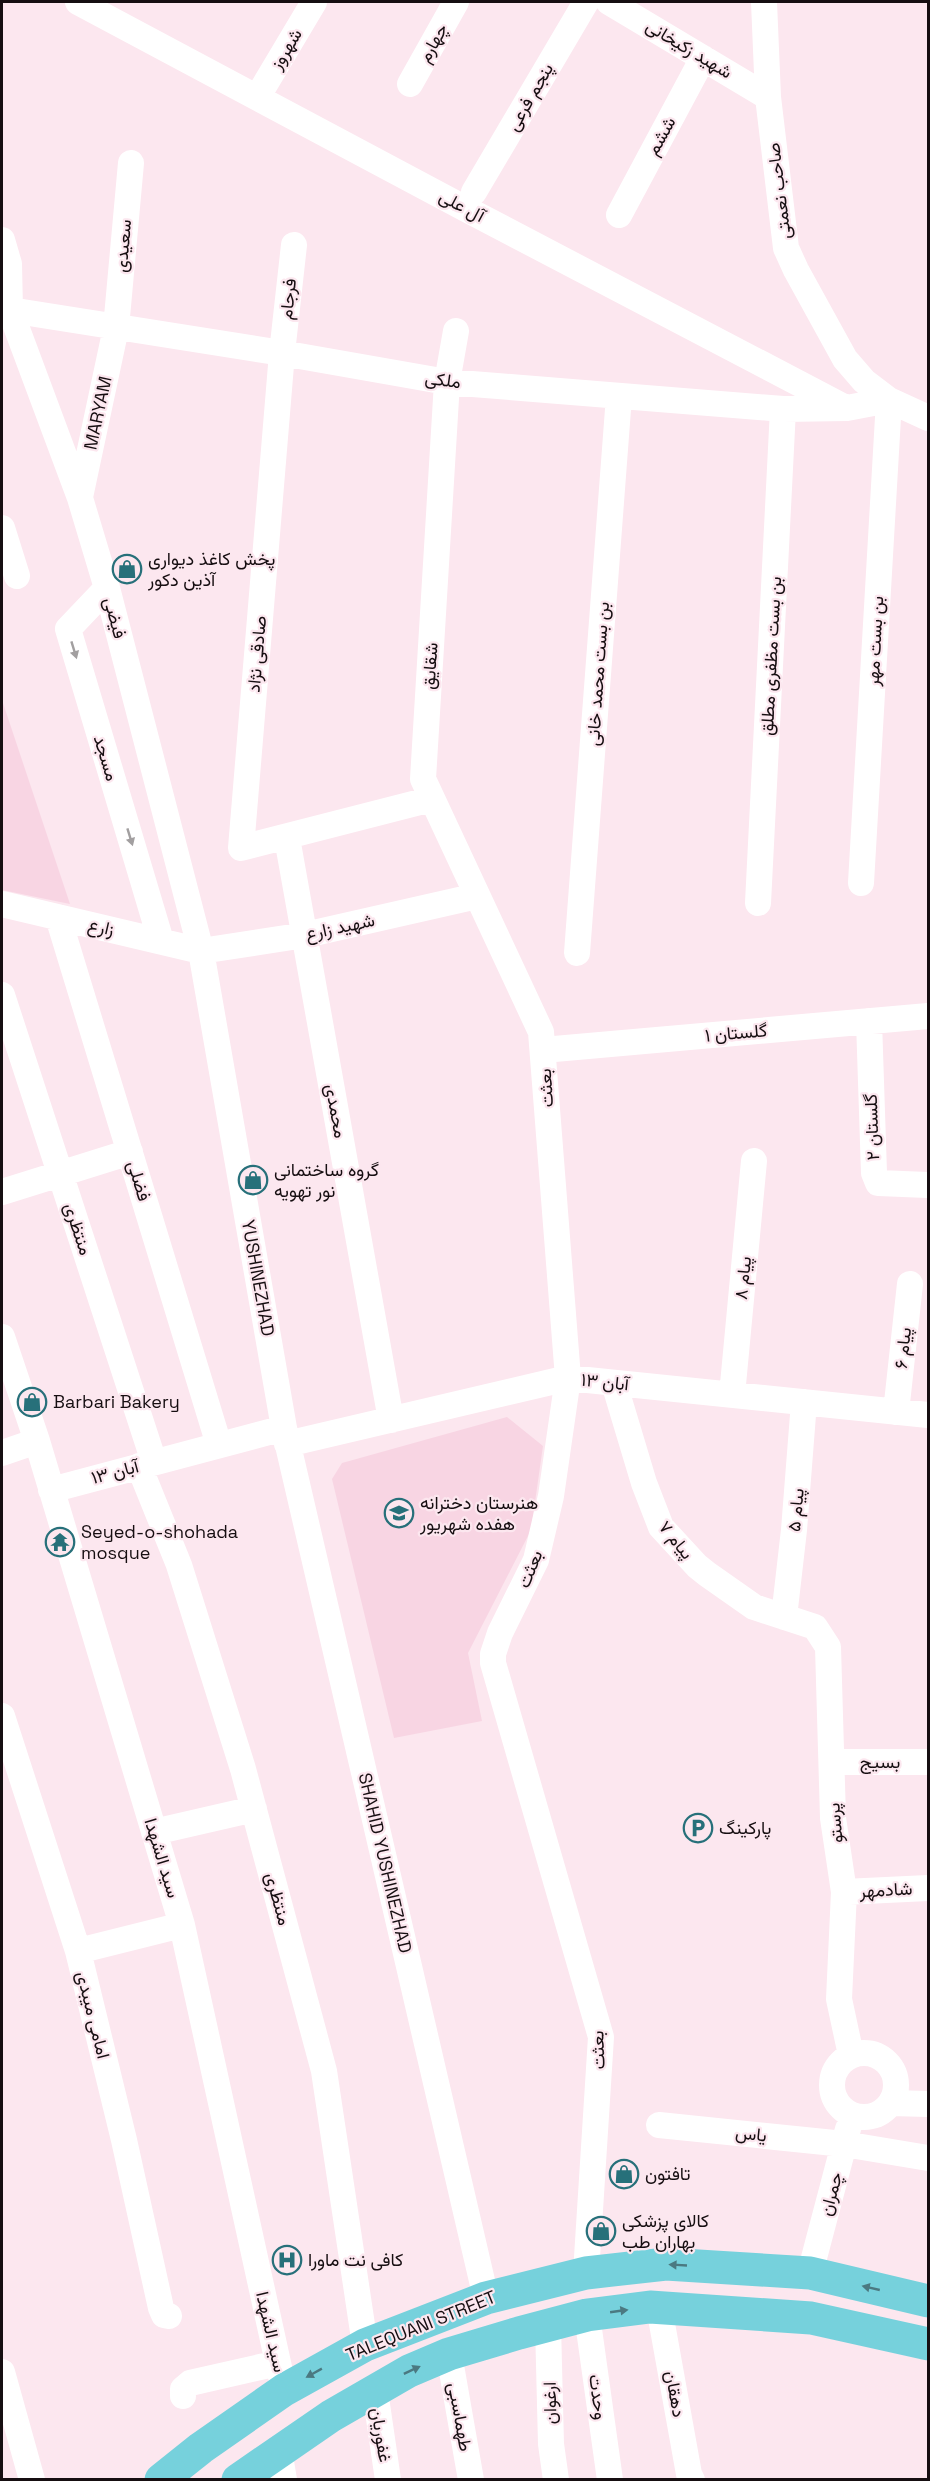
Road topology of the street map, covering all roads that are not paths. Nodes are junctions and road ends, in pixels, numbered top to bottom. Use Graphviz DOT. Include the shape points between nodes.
graph roads {
  1 [pos="78,2"];
  2 [pos="314,2"];
  3 [pos="456,2"];
  4 [pos="586,2"];
  5 [pos="609,2"];
  6 [pos="764,2"];
  7 [pos="644,10"];
  8 [pos="704,58"];
  9 [pos="410,84"];
  10 [pos="258,96"];
  11 [pos="768,97"];
  12 [pos="131,163"];
  13 [pos="474,192"];
  14 [pos="619,215"];
  15 [pos="2,240"];
  16 [pos="294,244"];
  17 [pos="4,306"];
  18 [pos="116,328"];
  19 [pos="456,331"];
  20 [pos="282,353"];
  21 [pos="447,382"];
  22 [pos="619,396"];
  23 [pos="783,408"];
  24 [pos="847,408"];
  25 [pos="908,409"];
  26 [pos="80,498"];
  27 [pos="2,528"];
  28 [pos="17,576"];
  29 [pos="107,588"];
  30 [pos="432,799"];
  31 [pos="287,838"];
  32 [pos="861,883"];
  33 [pos="477,896"];
  34 [pos="758,903"];
  35 [pos="2,904"];
  36 [pos="58,917"];
  37 [pos="305,935"];
  38 [pos="161,941"];
  39 [pos="201,951"];
  40 [pos="577,953"];
  41 [pos="2,995"];
  42 [pos="928,1016"];
  43 [pos="869,1021"];
  44 [pos="543,1050"];
  45 [pos="130,1152"];
  46 [pos="754,1161"];
  47 [pos="60,1174"];
  48 [pos="928,1185"];
  49 [pos="2,1192"];
  50 [pos="910,1284"];
  51 [pos="2,1337"];
  52 [pos="568,1378"];
  53 [pos="614,1383"];
  54 [pos="732,1395"];
  55 [pos="804,1402"];
  56 [pos="896,1412"];
  57 [pos="928,1415"];
  58 [pos="391,1420"];
  59 [pos="286,1436"];
  60 [pos="38,1442"];
  61 [pos="219,1445"];
  62 [pos="2,1453"];
  63 [pos="146,1464"];
  64 [pos="51,1490"];
  65 [pos="784,1617"];
  66 [pos="2,1716"];
  67 [pos="832,1762"];
  68 [pos="928,1762"];
  69 [pos="254,1809"];
  70 [pos="154,1832"];
  71 [pos="928,1888"];
  72 [pos="843,1892"];
  73 [pos="182,1925"];
  74 [pos="78,1951"];
  75 [pos="851,2055"];
  76 [pos="891,2103"];
  77 [pos="928,2104"];
  78 [pos="851,2115"];
  79 [pos="659,2125"];
  80 [pos="844,2144"];
  81 [pos="928,2158"];
  82 [pos="586,2273"];
  83 [pos="810,2273"];
  84 [pos="486,2298"];
  85 [pos="928,2301"];
  86 [pos="659,2307"];
  87 [pos="587,2315"];
  88 [pos="169,2316"];
  89 [pos="548,2325"];
  90 [pos="928,2344"];
  91 [pos="365,2345"];
  92 [pos="449,2354"];
  93 [pos="2,2372"];
  94 [pos="281,2377"];
  95 [pos="375,2391"];
  96 [pos="183,2393"];
  97 [pos="282,2465"];
  98 [pos="32,2480"];
  99 [pos="161,2480"];
  100 [pos="238,2480"];
  101 [pos="388,2480"];
  102 [pos="471,2480"];
  103 [pos="556,2480"];
  104 [pos="610,2480"];
  105 [pos="692,2480"];
  1 -- 10 [label="street, آل علی"];
  2 -- 10 [label="street, شهروز"];
  3 -- 9 [label="street, چهارم"];
  4 -- 13 [label="street, پنجم فرعی"];
  5 -- 7 [label="street, شهید زکیخانی"];
  6 -- 11 [label="street, صاحب نعمتی"];
  7 -- 8 [label="street, شهید زکیخانی"];
  8 -- 11 [label="street, شهید زکیخانی"];
  8 -- 14 [label="street, ششم"];
  10 -- 24 [label="street, آل علی"];
  11 -- 25 [label="street, صاحب نعمتی" via="786,248 845,359 864,381"];
  12 -- 18 [label="street, سعیدی"];
  15 -- 17 [label="street, فیضی" via="9,264"];
  16 -- 20 [label="street, فرجام"];
  17 -- 18 [label="street, ملکی"];
  17 -- 26 [label="street, فیضی"];
  18 -- 20 [label="street, ملکی"];
  18 -- 26 [label="street, MARYAM"];
  19 -- 21 [label="street, شقایق"];
  20 -- 21 [label="street, ملکی"];
  20 -- 31 [label="street, صادقی نژاد" via="241,848"];
  21 -- 22 [label="street, ملکی"];
  21 -- 30 [label="street, شقایق" via="423,779"];
  22 -- 23 [label="street, ملکی"];
  22 -- 40 [label="street, بن بست محمد خانی"];
  23 -- 24 [label="street, ملکی"];
  23 -- 34 [label="street, بن بست مظفری مطلق"];
  24 -- 25 [label="street, ملکی"];
  25 -- 32 [label="street, بن بست مهر"];
  26 -- 29 [label="street, فیضی"];
  27 -- 28 [label="street"];
  29 -- 38 [label="street, مسجد, one-way" via="68,629"];
  29 -- 39 [label="street, فیضی"];
  30 -- 31 [label="street"];
  30 -- 33 [label="street, بعثت"];
  31 -- 37 [label="street, محمدی"];
  33 -- 37 [label="street, شهید زارع"];
  33 -- 44 [label="street, بعثت" via="541,1032"];
  35 -- 36 [label="street, زارع"];
  36 -- 38 [label="street, زارع"];
  36 -- 45 [label="street, فضلی"];
  37 -- 39 [label="street, شهید زارع"];
  37 -- 58 [label="street, محمدی"];
  38 -- 39 [label="street, زارع"];
  39 -- 59 [label="street, YUSHINEZHAD"];
  41 -- 47 [label="street, منتظری"];
  42 -- 43 [label="street, گلستان ۱"];
  43 -- 44 [label="street, گلستان ۱"];
  43 -- 48 [label="street, گلستان ۲" via="874,1173 878,1182"];
  44 -- 52 [label="street, بعثت"];
  45 -- 47 [label="street"];
  45 -- 61 [label="street, فضلی"];
  46 -- 54 [label="street, پیام ۸"];
  47 -- 49 [label="street"];
  47 -- 63 [label="street, منتظری"];
  50 -- 56 [label="street, پیام ۶"];
  51 -- 60 [label="street, سید الشهدا"];
  52 -- 53 [label="street, ۱۳ آبان"];
  52 -- 58 [label="street, ۱۳ آبان"];
  52 -- 82 [label="street, بعثت" via="551,1496 536,1560 500,1633 493,1663 601,2037"];
  53 -- 54 [label="street, ۱۳ آبان"];
  53 -- 65 [label="street, پیام ۷" via="661,1527 696,1566 754,1606"];
  54 -- 55 [label="street, ۱۳ آبان"];
  55 -- 56 [label="street, ۱۳ آبان"];
  55 -- 65 [label="street, پیام ۵"];
  56 -- 57 [label="street, ۱۳ آبان"];
  58 -- 59 [label="street, ۱۳ آبان"];
  59 -- 61 [label="street, ۱۳ آبان"];
  59 -- 84 [label="street, SHAHID YUSHINEZHAD"];
  60 -- 62 [label="street"];
  60 -- 64 [label="street, سید الشهدا"];
  61 -- 63 [label="street, ۱۳ آبان"];
  63 -- 64 [label="street, ۱۳ آبان"];
  63 -- 69 [label="street, منتظری"];
  64 -- 70 [label="street, سید الشهدا"];
  65 -- 67 [label="street, پرستو" via="815,1627 828,1647"];
  66 -- 74 [label="street, امامی میبدی"];
  67 -- 68 [label="street, بسیج"];
  67 -- 72 [label="street, پرستو" via="833,1818"];
  69 -- 70 [label="street"];
  69 -- 91 [label="street, منتظری" via="324,2071"];
  70 -- 73 [label="street, سید الشهدا"];
  71 -- 72 [label="street, شادمهر"];
  72 -- 75 [label="street, پرستو" via="839,1999"];
  73 -- 74 [label="street"];
  73 -- 94 [label="street, سید الشهدا"];
  74 -- 88 [label="street, امامی میبدی" via="161,2308"];
  75 -- 76 [label="street" via="871,2053 889,2064 897,2084"];
  75 -- 78 [label="street" via="835,2069 832,2079 835,2101"];
  76 -- 77 [label="street"];
  76 -- 78 [label="street" via="873,2116"];
  78 -- 80 [label="street, چمران"];
  79 -- 80 [label="street, یاس"];
  80 -- 81 [label="street, یاس"];
  80 -- 83 [label="street, چمران"];
  83 -- 82 [label="main road, TALEQUANI STREET, one-way" via="666,2264"];
  82 -- 84 [label="main road, TALEQUANI STREET"];
  85 -- 83 [label="main road, TALEQUANI STREET, one-way"];
  84 -- 91 [label="main road, TALEQUANI STREET"];
  87 -- 86 [label="main road, TALEQUANI STREET, one-way"];
  86 -- 90 [label="main road, TALEQUANI STREET" via="811,2318"];
  86 -- 105 [label="street, دهقان"];
  87 -- 89 [label="main road, TALEQUANI STREET"];
  87 -- 104 [label="street, وحدت"];
  89 -- 92 [label="main road, TALEQUANI STREET"];
  89 -- 103 [label="street, ارغوان" via="550,2444"];
  91 -- 94 [label="main road, TALEQUANI STREET, one-way"];
  95 -- 92 [label="main road, TALEQUANI STREET, one-way"];
  92 -- 102 [label="street, طهماسبی"];
  93 -- 98 [label="street"];
  94 -- 96 [label="street" via="189,2383"];
  94 -- 99 [label="main road, TALEQUANI STREET"];
  95 -- 97 [label="main road, TALEQUANI STREET"];
  95 -- 101 [label="street, غفوریان"];
  97 -- 100 [label="main road, TALEQUANI STREET"];
}
